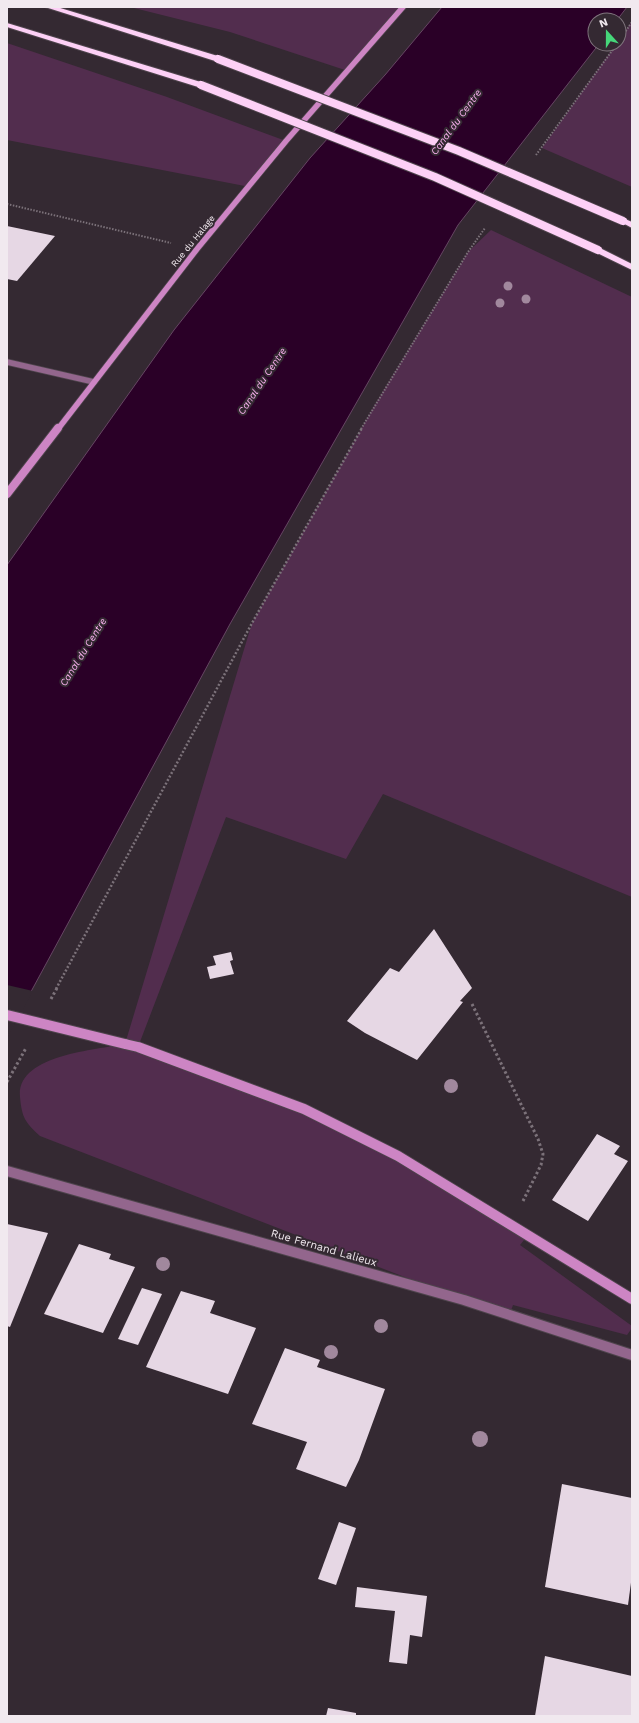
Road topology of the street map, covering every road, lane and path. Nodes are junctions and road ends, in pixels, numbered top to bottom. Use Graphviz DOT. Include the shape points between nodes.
graph roads {
  1 [pos="49,7"];
  2 [pos="403,7"];
  3 [pos="7,24"];
  4 [pos="611,52"];
  5 [pos="534,158"];
  6 [pos="7,204"];
  7 [pos="632,225"];
  8 [pos="486,226"];
  9 [pos="197,249"];
  10 [pos="632,267"];
  11 [pos="7,362"];
  12 [pos="94,382"];
  13 [pos="7,494"];
  14 [pos="472,1004"];
  15 [pos="48,1006"];
  16 [pos="7,1015"];
  17 [pos="26,1048"];
  18 [pos="7,1082"];
  19 [pos="7,1171"];
  20 [pos="511,1225"];
  21 [pos="632,1299"];
  22 [pos="632,1355"];
  1 -- 7 [label="highway, bridge" via="218,60 459,151"];
  2 -- 9 [label="street, Rue du Halage" via="286,141"];
  3 -- 10 [label="highway, bridge" via="201,85 434,177"];
  4 -- 5 [label="path"];
  6 -- 9 [label="path"];
  8 -- 15 [label="path" via="374,406 256,616"];
  9 -- 12 [label="street, Rue du Halage"];
  11 -- 12 [label="street"];
  12 -- 13 [label="street, Rue du Halage"];
  14 -- 20 [label="path" via="543,1154 541,1165"];
  16 -- 20 [label="street, bridge" via="138,1047 304,1109 398,1156"];
  17 -- 18 [label="path"];
  19 -- 22 [label="street, Rue Fernand Lalieux" via="464,1300"];
  20 -- 21 [label="street"];
}
